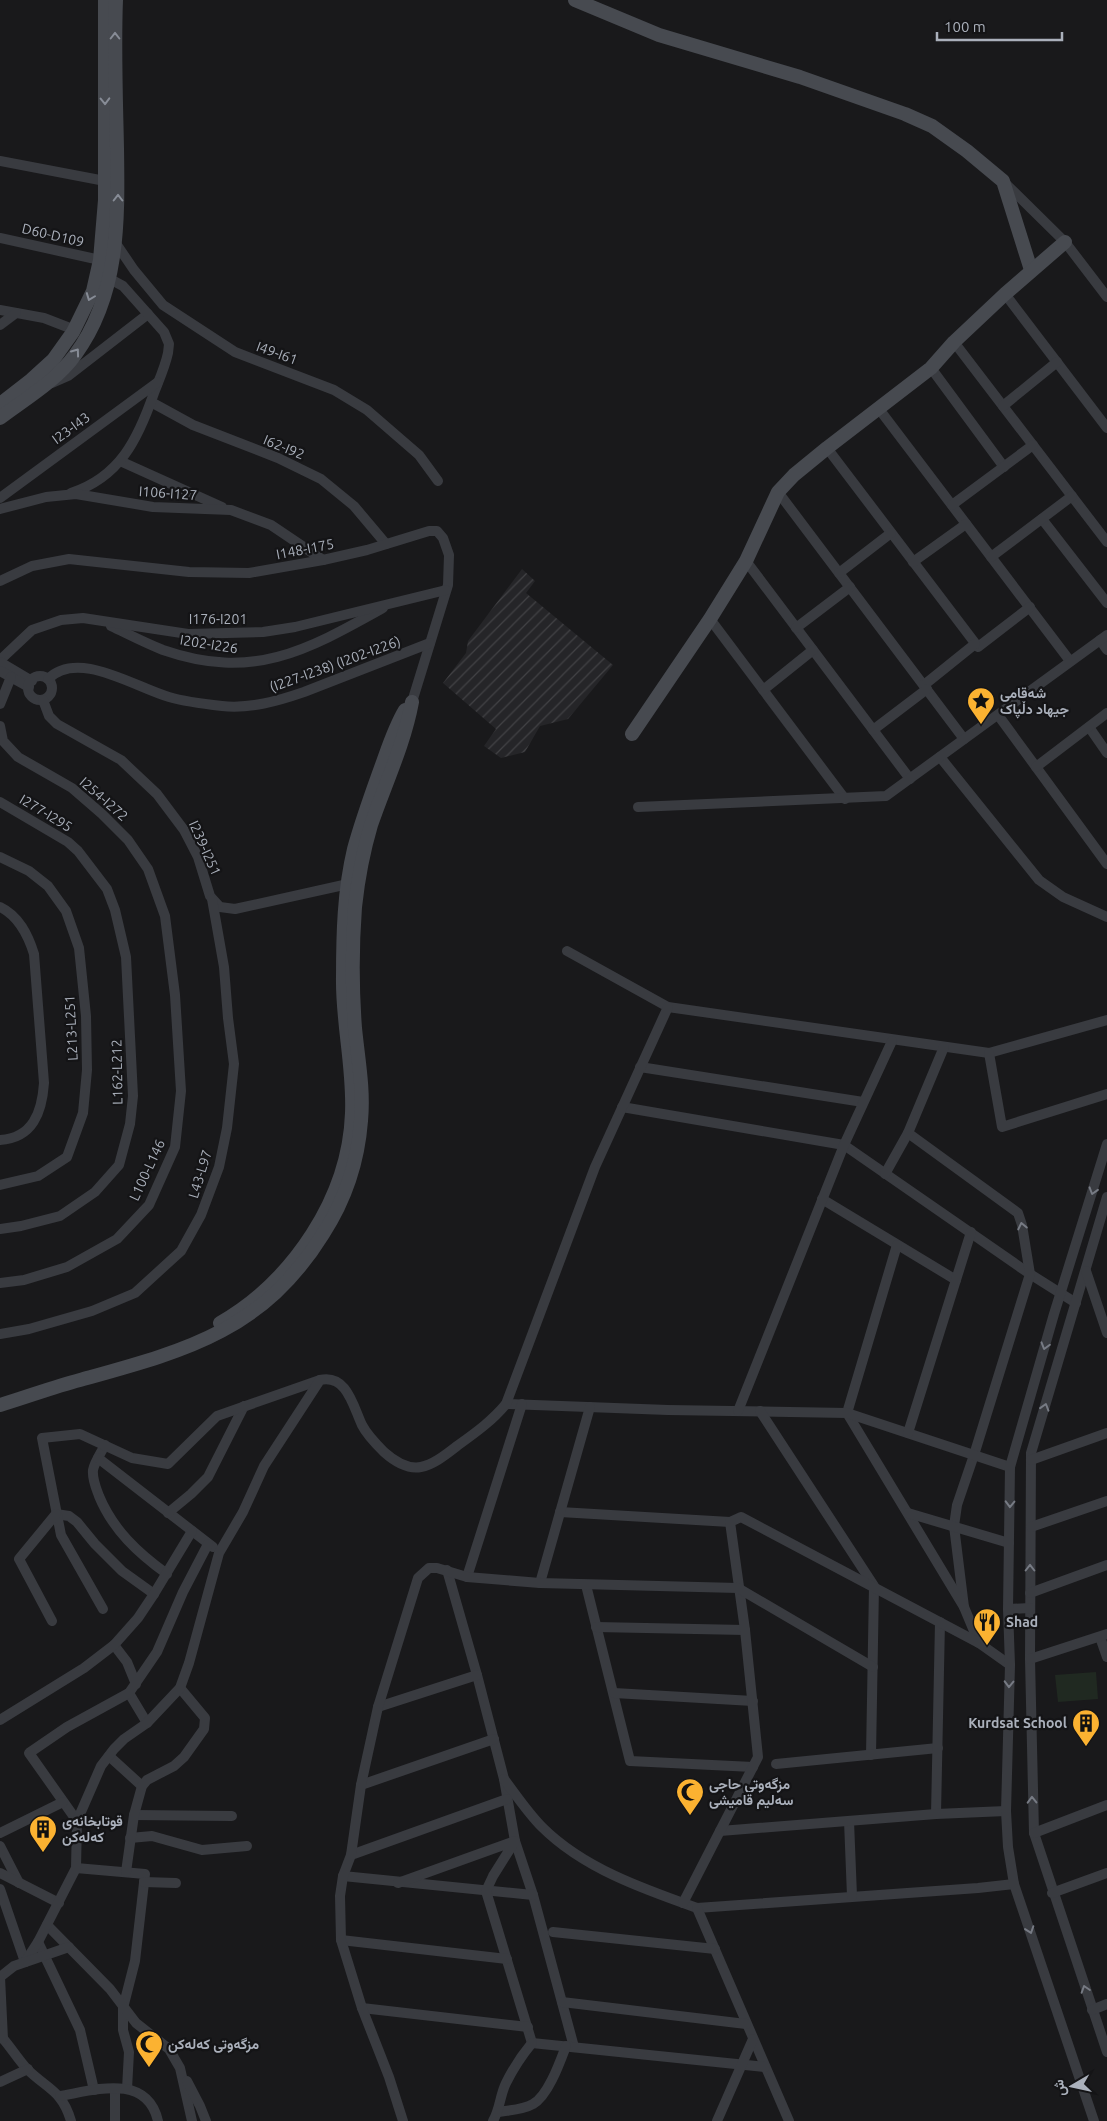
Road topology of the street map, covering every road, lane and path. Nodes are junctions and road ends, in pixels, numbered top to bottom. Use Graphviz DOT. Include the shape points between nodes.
graph roads {
  1 [pos="105,0"];
  2 [pos="116,0"];
  3 [pos="575,0"];
  4 [pos="0,161"];
  5 [pos="105,181"];
  6 [pos="1003,181"];
  7 [pos="0,238"];
  8 [pos="115,242"];
  9 [pos="1065,242"];
  10 [pos="100,260"];
  11 [pos="1031,270"];
  12 [pos="104,277"];
  13 [pos="1005,294"];
  14 [pos="1107,297"];
  15 [pos="0,310"];
  16 [pos="16,312"];
  17 [pos="148,314"];
  18 [pos="0,325"];
  19 [pos="74,330"];
  20 [pos="954,342"];
  21 [pos="1057,362"];
  22 [pos="931,368"];
  23 [pos="159,381"];
  24 [pos="41,387"];
  25 [pos="151,402"];
  26 [pos="0,404"];
  27 [pos="1003,406"];
  28 [pos="879,409"];
  29 [pos="0,418"];
  30 [pos="1107,428"];
  31 [pos="1033,445"];
  32 [pos="827,448"];
  33 [pos="120,461"];
  34 [pos="1004,467"];
  35 [pos="438,481"];
  36 [pos="778,492"];
  37 [pos="65,495"];
  38 [pos="1072,496"];
  39 [pos="0,498"];
  40 [pos="952,505"];
  41 [pos="0,509"];
  42 [pos="231,510"];
  43 [pos="1042,518"];
  44 [pos="966,524"];
  45 [pos="891,533"];
  46 [pos="1107,542"];
  47 [pos="386,544"];
  48 [pos="991,557"];
  49 [pos="323,560"];
  50 [pos="746,561"];
  51 [pos="913,562"];
  52 [pos="839,573"];
  53 [pos="0,581"];
  54 [pos="850,587"];
  55 [pos="446,590"];
  56 [pos="394,602"];
  57 [pos="1107,603"];
  58 [pos="1030,607"];
  59 [pos="710,619"];
  60 [pos="101,621"];
  61 [pos="796,628"];
  62 [pos="1103,638"];
  63 [pos="430,643"];
  64 [pos="975,644"];
  65 [pos="813,650"];
  66 [pos="1107,650"];
  67 [pos="0,661"];
  68 [pos="1070,661"];
  69 [pos="0,671"];
  70 [pos="10,677"];
  71 [pos="48,679"];
  72 [pos="30,684"];
  73 [pos="925,687"];
  74 [pos="763,690"];
  75 [pos="43,700"];
  76 [pos="412,702"];
  77 [pos="0,704"];
  78 [pos="1107,713"];
  79 [pos="998,715"];
  80 [pos="0,726"];
  81 [pos="1089,727"];
  82 [pos="873,730"];
  83 [pos="632,734"];
  84 [pos="964,739"];
  85 [pos="1107,753"];
  86 [pos="940,757"];
  87 [pos="1036,767"];
  88 [pos="910,779"];
  89 [pos="845,799"];
  90 [pos="0,802"];
  91 [pos="638,807"];
  92 [pos="0,857"];
  93 [pos="1107,864"];
  94 [pos="353,884"];
  95 [pos="212,899"];
  96 [pos="0,906"];
  97 [pos="165,916"];
  98 [pos="1107,917"];
  99 [pos="567,951"];
  100 [pos="126,957"];
  101 [pos="668,1007"];
  102 [pos="1107,1020"];
  103 [pos="892,1040"];
  104 [pos="944,1047"];
  105 [pos="988,1053"];
  106 [pos="640,1067"];
  107 [pos="1107,1094"];
  108 [pos="863,1102"];
  109 [pos="622,1107"];
  110 [pos="908,1133"];
  111 [pos="0,1140"];
  112 [pos="1107,1144"];
  113 [pos="844,1145"];
  114 [pos="885,1174"];
  115 [pos="0,1185"];
  116 [pos="1107,1197"];
  117 [pos="822,1199"];
  118 [pos="1105,1207"];
  119 [pos="0,1229"];
  120 [pos="971,1232"];
  121 [pos="897,1245"];
  122 [pos="1086,1271"];
  123 [pos="1030,1274"];
  124 [pos="956,1280"];
  125 [pos="0,1283"];
  126 [pos="1061,1295"];
  127 [pos="1076,1303"];
  128 [pos="1107,1333"];
  129 [pos="0,1334"];
  130 [pos="136,1360"];
  131 [pos="320,1380"];
  132 [pos="0,1396"];
  133 [pos="506,1404"];
  134 [pos="522,1404"];
  135 [pos="0,1405"];
  136 [pos="244,1406"];
  137 [pos="590,1407"];
  138 [pos="738,1411"];
  139 [pos="760,1411"];
  140 [pos="847,1413"];
  141 [pos="908,1433"];
  142 [pos="1107,1433"];
  143 [pos="105,1445"];
  144 [pos="974,1455"];
  145 [pos="98,1458"];
  146 [pos="1031,1460"];
  147 [pos="1010,1468"];
  148 [pos="1107,1501"];
  149 [pos="560,1512"];
  150 [pos="168,1513"];
  151 [pos="908,1513"];
  152 [pos="56,1514"];
  153 [pos="730,1522"];
  154 [pos="954,1526"];
  155 [pos="1031,1527"];
  156 [pos="192,1532"];
  157 [pos="1009,1543"];
  158 [pos="208,1544"];
  159 [pos="219,1553"];
  160 [pos="1107,1565"];
  161 [pos="447,1570"];
  162 [pos="167,1574"];
  163 [pos="467,1578"];
  164 [pos="540,1583"];
  165 [pos="586,1585"];
  166 [pos="874,1586"];
  167 [pos="738,1588"];
  168 [pos="1030,1593"];
  169 [pos="154,1594"];
  170 [pos="964,1607"];
  171 [pos="1030,1608"];
  172 [pos="104,1609"];
  173 [pos="1008,1609"];
  174 [pos="52,1621"];
  175 [pos="940,1622"];
  176 [pos="596,1627"];
  177 [pos="745,1630"];
  178 [pos="1103,1636"];
  179 [pos="979,1643"];
  180 [pos="114,1645"];
  181 [pos="1107,1657"];
  182 [pos="1030,1659"];
  183 [pos="1010,1665"];
  184 [pos="873,1667"];
  185 [pos="477,1675"];
  186 [pos="136,1684"];
  187 [pos="180,1688"];
  188 [pos="129,1693"];
  189 [pos="614,1693"];
  190 [pos="753,1701"];
  191 [pos="378,1707"];
  192 [pos="0,1720"];
  193 [pos="147,1723"];
  194 [pos="494,1739"];
  195 [pos="938,1748"];
  196 [pos="871,1755"];
  197 [pos="109,1756"];
  198 [pos="776,1764"];
  199 [pos="753,1767"];
  200 [pos="504,1779"];
  201 [pos="361,1785"];
  202 [pos="142,1786"];
  203 [pos="507,1799"];
  204 [pos="63,1802"];
  205 [pos="1107,1805"];
  206 [pos="1006,1811"];
  207 [pos="936,1814"];
  208 [pos="134,1815"];
  209 [pos="232,1816"];
  210 [pos="77,1821"];
  211 [pos="849,1821"];
  212 [pos="720,1831"];
  213 [pos="0,1833"];
  214 [pos="1034,1833"];
  215 [pos="130,1838"];
  216 [pos="515,1841"];
  217 [pos="0,1846"];
  218 [pos="246,1846"];
  219 [pos="351,1854"];
  220 [pos="76,1868"];
  221 [pos="126,1872"];
  222 [pos="1107,1872"];
  223 [pos="0,1873"];
  224 [pos="343,1876"];
  225 [pos="144,1882"];
  226 [pos="19,1883"];
  227 [pos="176,1883"];
  228 [pos="398,1883"];
  229 [pos="1014,1884"];
  230 [pos="0,1889"];
  231 [pos="486,1891"];
  232 [pos="1052,1893"];
  233 [pos="533,1895"];
  234 [pos="852,1896"];
  235 [pos="59,1903"];
  236 [pos="683,1903"];
  237 [pos="697,1908"];
  238 [pos="47,1926"];
  239 [pos="554,1932"];
  240 [pos="341,1940"];
  241 [pos="38,1942"];
  242 [pos="69,1948"];
  243 [pos="715,1949"];
  244 [pos="44,1955"];
  245 [pos="507,1960"];
  246 [pos="25,1962"];
  247 [pos="562,2002"];
  248 [pos="1107,2004"];
  249 [pos="123,2008"];
  250 [pos="362,2008"];
  251 [pos="1092,2010"];
  252 [pos="746,2024"];
  253 [pos="528,2027"];
  254 [pos="2,2037"];
  255 [pos="753,2039"];
  256 [pos="532,2043"];
  257 [pos="570,2047"];
  258 [pos="1107,2052"];
  259 [pos="742,2065"];
  260 [pos="765,2067"];
  261 [pos="180,2068"];
  262 [pos="28,2069"];
  263 [pos="0,2082"];
  264 [pos="115,2089"];
  265 [pos="127,2089"];
  266 [pos="94,2090"];
  267 [pos="60,2096"];
  268 [pos="496,2116"];
  269 [pos="72,2121"];
  270 [pos="116,2121"];
  271 [pos="158,2121"];
  272 [pos="192,2121"];
  273 [pos="206,2121"];
  274 [pos="403,2121"];
  275 [pos="717,2121"];
  276 [pos="789,2121"];
  277 [pos="1094,2121"];
  1 -- 5 [label="street, one-way"];
  8 -- 2 [label="street, one-way" via="118,197"];
  3 -- 6 [label="street" via="659,35 800,77 921,120"];
  4 -- 5 [label="street"];
  5 -- 10 [label="street"];
  6 -- 9 [label="street"];
  6 -- 11 [label="street"];
  7 -- 10 [label="street, D60-D109"];
  8 -- 12 [label="street"];
  8 -- 35 [label="street, I49-I61" via="163,305 235,352 334,390 367,410 419,456"];
  9 -- 11 [label="street"];
  9 -- 14 [label="street"];
  10 -- 12 [label="street"];
  11 -- 13 [label="street"];
  12 -- 17 [label="street" via="123,286"];
  12 -- 19 [label="street, one-way"];
  24 -- 12 [label="street, one-way" via="80,347 102,306"];
  13 -- 20 [label="street"];
  13 -- 21 [label="street"];
  15 -- 16 [label="street"];
  16 -- 18 [label="street"];
  16 -- 19 [label="street" via="44,318"];
  17 -- 23 [label="street" via="164,332 169,344"];
  17 -- 24 [label="street" via="68,376"];
  19 -- 26 [label="street" via="46,368"];
  20 -- 22 [label="street"];
  20 -- 27 [label="street"];
  21 -- 27 [label="street"];
  21 -- 30 [label="street"];
  22 -- 28 [label="street"];
  22 -- 34 [label="street"];
  23 -- 25 [label="street"];
  23 -- 39 [label="street, I23-I43"];
  24 -- 29 [label="street"];
  25 -- 33 [label="street" via="136,439"];
  25 -- 47 [label="street, I62-I92" via="193,425 278,458 321,479 354,506"];
  27 -- 31 [label="street"];
  28 -- 32 [label="street"];
  28 -- 40 [label="street"];
  31 -- 34 [label="street"];
  31 -- 38 [label="street"];
  32 -- 36 [label="street"];
  32 -- 45 [label="street"];
  33 -- 37 [label="street" via="91,485"];
  33 -- 42 [label="street"];
  34 -- 40 [label="street"];
  36 -- 50 [label="street"];
  36 -- 52 [label="street"];
  37 -- 41 [label="street, I106-I127"];
  37 -- 42 [label="street, I106-I127" via="154,507"];
  38 -- 43 [label="street"];
  38 -- 46 [label="street"];
  40 -- 44 [label="street"];
  42 -- 49 [label="street, I106-I127" via="271,525"];
  43 -- 48 [label="street"];
  43 -- 57 [label="street"];
  44 -- 48 [label="street"];
  44 -- 51 [label="street"];
  45 -- 51 [label="street"];
  45 -- 52 [label="street"];
  47 -- 49 [label="street, I148-I175"];
  47 -- 55 [label="street, I148-I175" via="429,531 438,532 449,554 450,574"];
  48 -- 58 [label="street"];
  49 -- 53 [label="street, I148-I175" via="273,570 226,574 70,559 32,566"];
  50 -- 59 [label="street"];
  50 -- 61 [label="street"];
  51 -- 64 [label="street"];
  52 -- 54 [label="street"];
  54 -- 61 [label="street"];
  54 -- 73 [label="street"];
  55 -- 56 [label="street, I176-I201"];
  55 -- 63 [label="street, I148-I175"];
  56 -- 60 [label="street, I176-I201" via="263,632 188,634"];
  56 -- 60 [label="street, I202-I226" via="322,642 284,657 253,663 224,663 178,654"];
  58 -- 64 [label="street" via="978,647"];
  58 -- 68 [label="street"];
  59 -- 74 [label="street"];
  59 -- 83 [label="street"];
  60 -- 67 [label="street, I176-I201" via="73,618 44,625 26,634"];
  61 -- 65 [label="street"];
  62 -- 66 [label="street"];
  62 -- 68 [label="street"];
  63 -- 71 [label="street, (I227-I238) (I202-I226)" via="304,692 250,705 224,706 171,698 81,667 62,669"];
  63 -- 76 [label="street, I148-I175"];
  64 -- 73 [label="street"];
  65 -- 74 [label="street"];
  65 -- 82 [label="street"];
  67 -- 72 [label="street"];
  68 -- 79 [label="street"];
  69 -- 70 [label="street"];
  70 -- 72 [label="street"];
  70 -- 77 [label="street"];
  71 -- 72 [label="street" via="41,677"];
  71 -- 75 [label="street" via="52,690"];
  72 -- 75 [label="street" via="29,692 34,698"];
  73 -- 82 [label="street"];
  73 -- 84 [label="street"];
  74 -- 89 [label="street"];
  75 -- 95 [label="street, I239-I251" via="54,721 121,760 157,794 191,843"];
  76 -- 94 [label="street" via="395,731 356,842"];
  78 -- 81 [label="street"];
  79 -- 84 [label="street"];
  79 -- 87 [label="street"];
  80 -- 97 [label="street, I254-I272" via="3,741 18,757 72,788 128,840 148,869"];
  81 -- 85 [label="street"];
  81 -- 87 [label="street"];
  82 -- 88 [label="street"];
  84 -- 86 [label="street"];
  86 -- 88 [label="street"];
  86 -- 98 [label="street" via="1039,880 1063,897"];
  87 -- 93 [label="street"];
  88 -- 89 [label="street" via="886,796"];
  89 -- 91 [label="street"];
  90 -- 100 [label="street, I277-I295" via="78,851 107,890"];
  92 -- 115 [label="street, L213-L251" via="29,871 48,886 66,911 79,948 86,1016 87,1070 83,1113 67,1157 38,1176"];
  94 -- 95 [label="street" via="235,909 223,909"];
  94 -- 130 [label="street" via="342,979 352,1114 346,1157 328,1205 292,1262 259,1296 214,1327"];
  95 -- 129 [label="street, L43-L97" via="224,966 234,1064 219,1167 202,1215 181,1251 135,1293 92,1311"];
  96 -- 111 [label="street" via="23,927 34,954 44,1083 42,1104 27,1131 12,1139"];
  97 -- 125 [label="street, L100-L146" via="175,994 181,1091 175,1146 149,1205 117,1238 67,1267 24,1280"];
  99 -- 101 [label="street"];
  100 -- 119 [label="street, L162-L212" via="133,1096 130,1124 119,1165 95,1192 60,1216"];
  101 -- 103 [label="street"];
  101 -- 106 [label="street"];
  102 -- 105 [label="street"];
  103 -- 104 [label="street"];
  103 -- 108 [label="street"];
  104 -- 105 [label="street"];
  104 -- 110 [label="street"];
  105 -- 107 [label="street" via="1002,1126"];
  106 -- 108 [label="street"];
  106 -- 109 [label="street"];
  108 -- 113 [label="street"];
  109 -- 113 [label="street"];
  109 -- 133 [label="street" via="595,1167"];
  110 -- 114 [label="street"];
  123 -- 110 [label="street, one-way" via="1018,1213"];
  112 -- 126 [label="street, one-way"];
  113 -- 114 [label="street"];
  113 -- 117 [label="street"];
  114 -- 120 [label="street"];
  116 -- 118 [label="street"];
  117 -- 121 [label="street"];
  117 -- 138 [label="street"];
  118 -- 122 [label="street"];
  120 -- 123 [label="street"];
  120 -- 124 [label="street"];
  121 -- 124 [label="street"];
  121 -- 140 [label="street"];
  122 -- 127 [label="street"];
  122 -- 128 [label="street"];
  123 -- 126 [label="street"];
  123 -- 144 [label="street"];
  124 -- 141 [label="street"];
  126 -- 127 [label="street"];
  126 -- 147 [label="street, one-way"];
  146 -- 127 [label="street, one-way"];
  130 -- 132 [label="street" via="54,1378"];
  130 -- 135 [label="street"];
  131 -- 133 [label="street" via="327,1378 340,1383 371,1437 391,1458 410,1468 427,1465 443,1457 491,1420"];
  131 -- 136 [label="street"];
  131 -- 159 [label="street" via="264,1466"];
  133 -- 134 [label="street"];
  134 -- 137 [label="street"];
  134 -- 163 [label="street"];
  136 -- 143 [label="street" via="217,1416 168,1464 132,1458"];
  136 -- 150 [label="street" via="208,1477"];
  137 -- 138 [label="street"];
  137 -- 149 [label="street"];
  138 -- 139 [label="street"];
  139 -- 140 [label="street"];
  139 -- 166 [label="street"];
  140 -- 141 [label="street"];
  140 -- 151 [label="street"];
  141 -- 144 [label="street"];
  142 -- 146 [label="street"];
  143 -- 145 [label="street"];
  143 -- 152 [label="street" via="80,1434 42,1438"];
  144 -- 147 [label="street"];
  144 -- 154 [label="street" via="957,1504"];
  145 -- 150 [label="street"];
  145 -- 162 [label="street" via="93,1477 109,1516 137,1550"];
  146 -- 155 [label="street"];
  147 -- 157 [label="street, one-way"];
  148 -- 155 [label="street"];
  149 -- 153 [label="street"];
  149 -- 164 [label="street"];
  150 -- 156 [label="street"];
  151 -- 154 [label="street"];
  151 -- 170 [label="street"];
  152 -- 169 [label="street" via="69,1516 77,1522 122,1571"];
  152 -- 172 [label="street" via="66,1545"];
  152 -- 174 [label="street" via="19,1559"];
  153 -- 166 [label="street" via="741,1517"];
  153 -- 167 [label="street"];
  154 -- 157 [label="street"];
  154 -- 170 [label="street"];
  168 -- 155 [label="street, one-way"];
  156 -- 158 [label="street"];
  156 -- 162 [label="street"];
  157 -- 173 [label="street"];
  158 -- 159 [label="street"];
  158 -- 186 [label="street" via="157,1652"];
  159 -- 187 [label="street"];
  160 -- 168 [label="street"];
  161 -- 163 [label="street"];
  161 -- 185 [label="street"];
  161 -- 191 [label="street" via="429,1568 418,1578"];
  162 -- 169 [label="street"];
  163 -- 164 [label="street"];
  164 -- 165 [label="street"];
  165 -- 167 [label="street"];
  165 -- 176 [label="street"];
  166 -- 175 [label="street"];
  166 -- 184 [label="street"];
  167 -- 177 [label="street"];
  167 -- 184 [label="street"];
  168 -- 171 [label="street"];
  169 -- 180 [label="street"];
  170 -- 179 [label="street"];
  171 -- 173 [label="street"];
  171 -- 182 [label="street"];
  173 -- 183 [label="street"];
  175 -- 179 [label="street"];
  175 -- 195 [label="street"];
  176 -- 177 [label="street"];
  176 -- 189 [label="street"];
  177 -- 190 [label="street"];
  178 -- 181 [label="street"];
  178 -- 182 [label="street"];
  179 -- 183 [label="street"];
  180 -- 186 [label="street" via="127,1662"];
  180 -- 192 [label="street" via="84,1668"];
  214 -- 182 [label="street, one-way"];
  183 -- 206 [label="street, one-way"];
  184 -- 196 [label="street"];
  185 -- 191 [label="street"];
  185 -- 194 [label="street"];
  186 -- 188 [label="street"];
  187 -- 193 [label="street"];
  187 -- 202 [label="street" via="205,1718 204,1730 184,1757"];
  188 -- 193 [label="street"];
  188 -- 204 [label="street" via="67,1727 29,1753"];
  189 -- 190 [label="street"];
  189 -- 199 [label="street" via="630,1761"];
  190 -- 199 [label="street" via="758,1757"];
  191 -- 201 [label="street"];
  193 -- 197 [label="street" via="124,1739"];
  194 -- 200 [label="street"];
  194 -- 201 [label="street"];
  195 -- 196 [label="street"];
  195 -- 207 [label="street"];
  196 -- 198 [label="street"];
  197 -- 202 [label="street"];
  197 -- 210 [label="street"];
  199 -- 212 [label="street"];
  200 -- 203 [label="street"];
  200 -- 236 [label="street" via="540,1825 561,1844 598,1867"];
  201 -- 219 [label="street"];
  202 -- 208 [label="street"];
  203 -- 216 [label="street"];
  203 -- 219 [label="street"];
  204 -- 210 [label="street"];
  204 -- 213 [label="street"];
  205 -- 214 [label="street"];
  206 -- 207 [label="street"];
  206 -- 229 [label="street"];
  207 -- 211 [label="street"];
  208 -- 209 [label="street"];
  208 -- 215 [label="street"];
  210 -- 220 [label="street"];
  211 -- 212 [label="street"];
  211 -- 234 [label="street"];
  212 -- 236 [label="street"];
  214 -- 232 [label="street"];
  215 -- 218 [label="street" via="152,1836 202,1850"];
  215 -- 221 [label="street"];
  216 -- 228 [label="street"];
  216 -- 231 [label="street"];
  216 -- 233 [label="street"];
  217 -- 226 [label="street"];
  219 -- 224 [label="street"];
  220 -- 221 [label="street"];
  220 -- 235 [label="street"];
  221 -- 225 [label="street" via="145,1874"];
  222 -- 232 [label="street"];
  223 -- 226 [label="street"];
  224 -- 228 [label="street"];
  224 -- 240 [label="street"];
  225 -- 227 [label="street"];
  225 -- 249 [label="street" via="135,1961"];
  226 -- 235 [label="street"];
  228 -- 231 [label="street"];
  229 -- 234 [label="street"];
  229 -- 277 [label="street, one-way"];
  230 -- 246 [label="street"];
  231 -- 233 [label="street"];
  231 -- 245 [label="street"];
  251 -- 232 [label="street, one-way"];
  233 -- 247 [label="street"];
  234 -- 237 [label="street"];
  235 -- 238 [label="street"];
  236 -- 237 [label="street"];
  237 -- 243 [label="street"];
  238 -- 241 [label="street"];
  238 -- 242 [label="street"];
  239 -- 243 [label="street"];
  240 -- 245 [label="street"];
  240 -- 250 [label="street"];
  241 -- 244 [label="street"];
  241 -- 246 [label="street"];
  242 -- 244 [label="street"];
  242 -- 249 [label="street" via="110,1989"];
  243 -- 252 [label="street"];
  244 -- 246 [label="street"];
  244 -- 266 [label="street" via="80,2030"];
  245 -- 253 [label="street"];
  246 -- 254 [label="street" via="0,1977"];
  247 -- 252 [label="street"];
  247 -- 257 [label="street"];
  248 -- 251 [label="street"];
  249 -- 261 [label="street" via="136,2023 169,2049"];
  249 -- 265 [label="street" via="123,2030 129,2052"];
  250 -- 253 [label="street"];
  250 -- 274 [label="street"];
  251 -- 258 [label="street"];
  252 -- 255 [label="street"];
  253 -- 256 [label="street"];
  254 -- 262 [label="street"];
  255 -- 259 [label="street"];
  255 -- 260 [label="street"];
  256 -- 257 [label="street"];
  256 -- 268 [label="street" via="505,2084"];
  257 -- 259 [label="street"];
  257 -- 268 [label="street" via="536,2103"];
  259 -- 260 [label="street"];
  259 -- 275 [label="street"];
  260 -- 276 [label="street"];
  261 -- 272 [label="street"];
  261 -- 273 [label="street"];
  262 -- 263 [label="street"];
  262 -- 267 [label="street"];
  264 -- 265 [label="street"];
  264 -- 266 [label="street"];
  264 -- 270 [label="street"];
  265 -- 271 [label="street" via="150,2101"];
  266 -- 267 [label="street"];
  267 -- 269 [label="street"];
}
